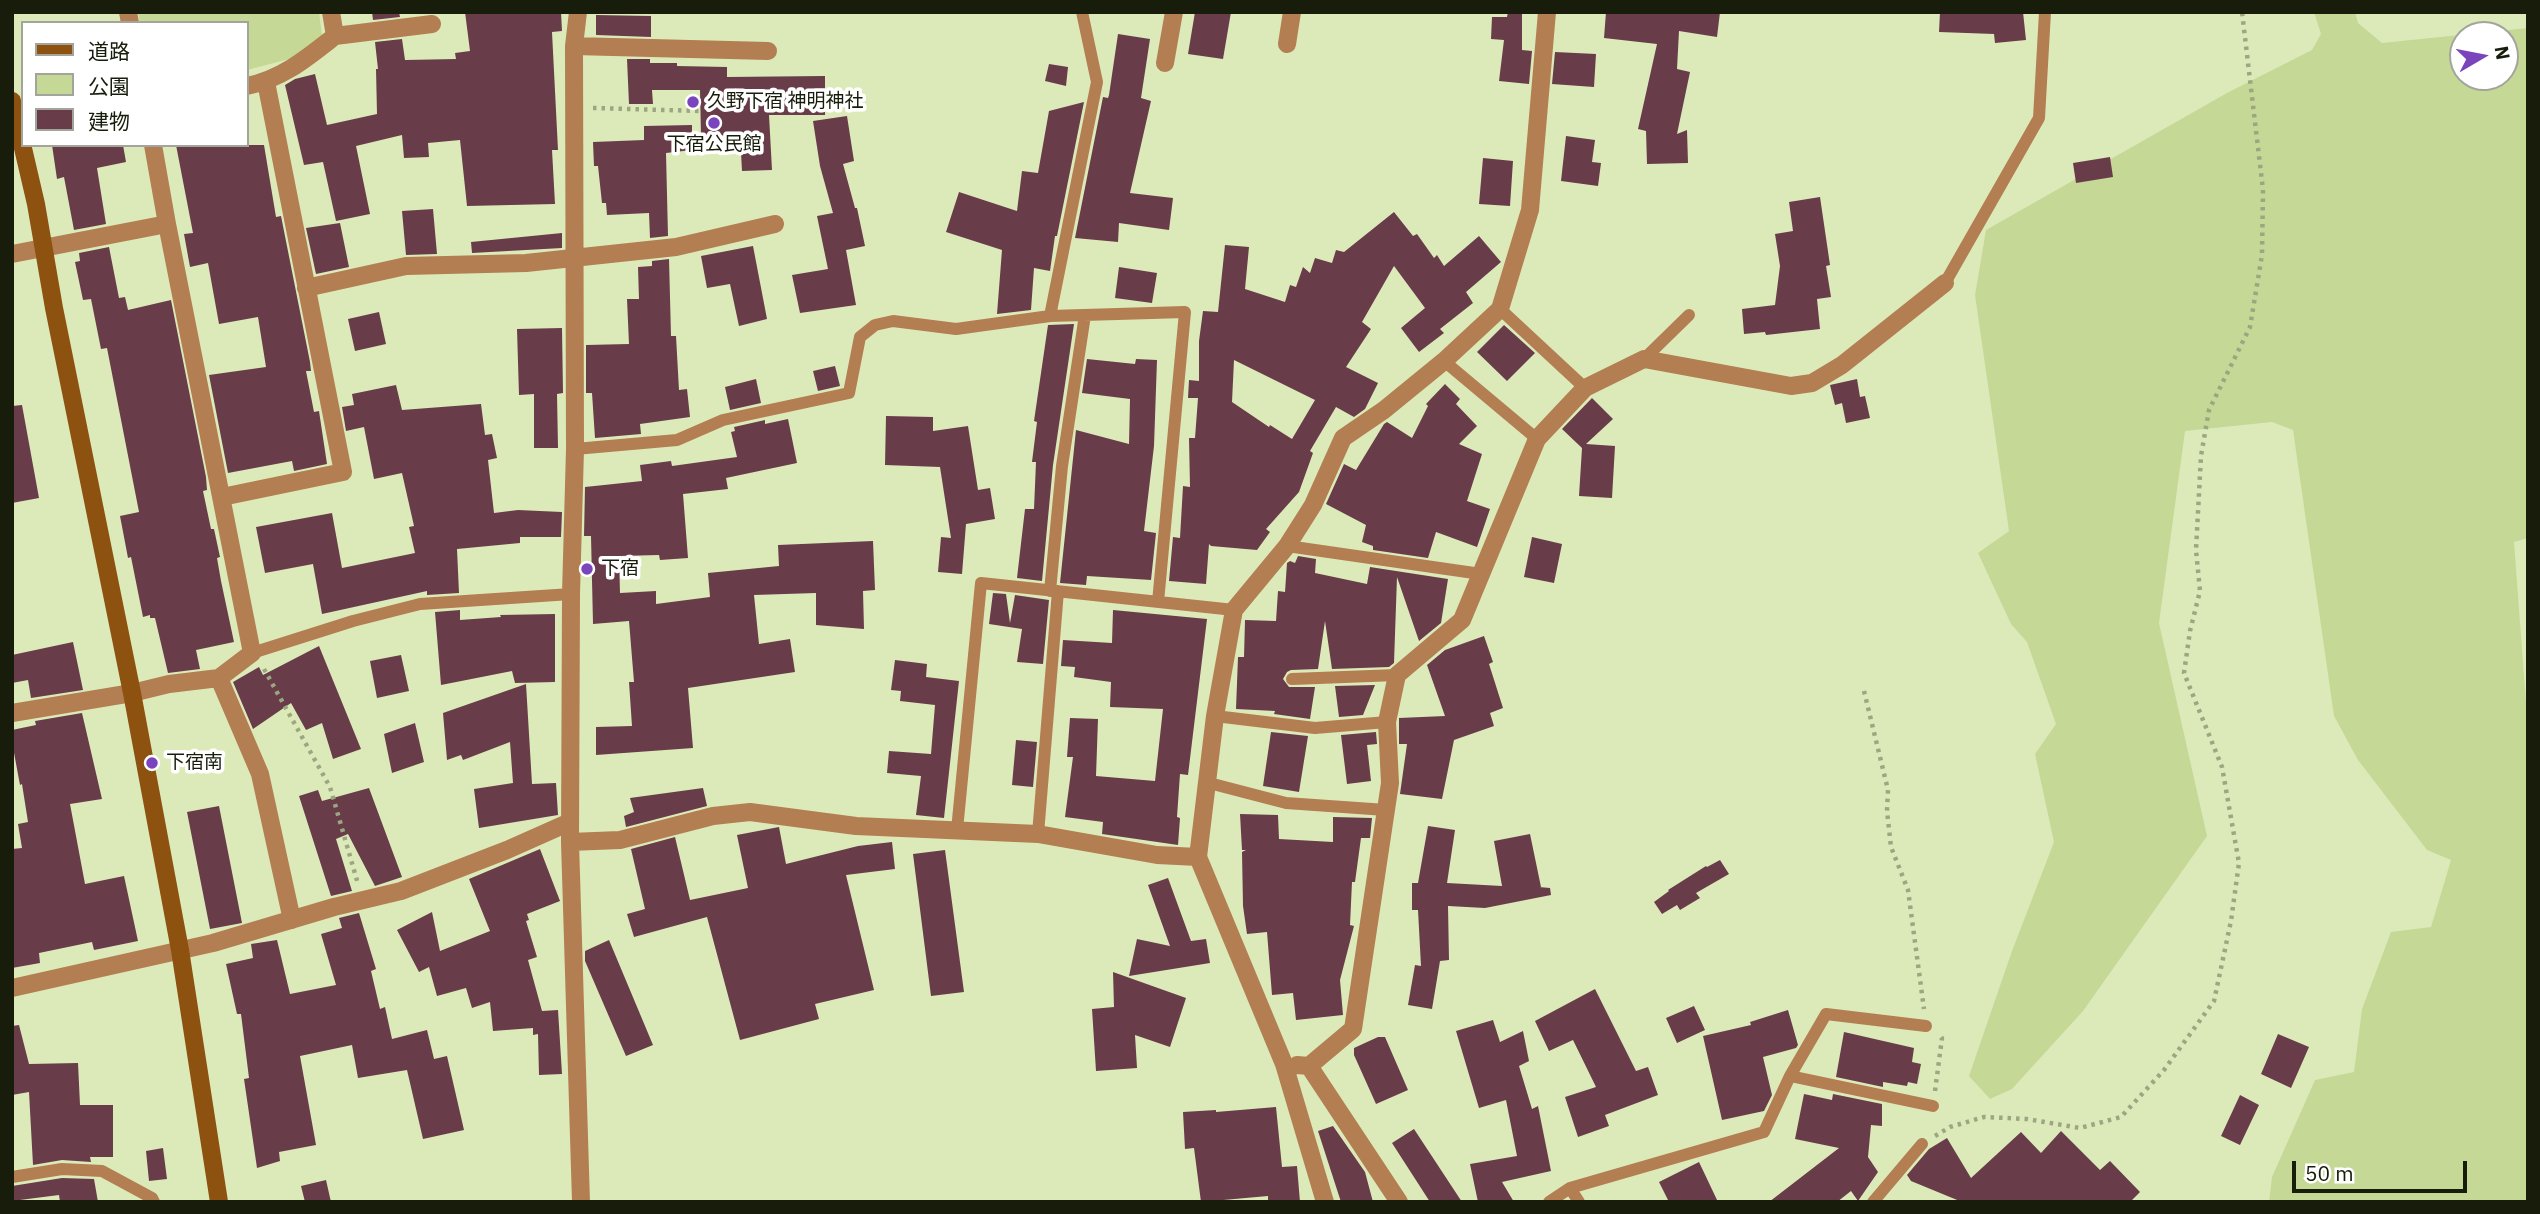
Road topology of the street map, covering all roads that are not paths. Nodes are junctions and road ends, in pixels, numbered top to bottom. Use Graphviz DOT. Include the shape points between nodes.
graph roads {
  1 [pos="331,12"];
  2 [pos="578,12"];
  3 [pos="1082,12"];
  4 [pos="1174,12"];
  5 [pos="1292,12"];
  6 [pos="1547,12"];
  7 [pos="2045,12"];
  8 [pos="432,24"];
  9 [pos="335,36"];
  10 [pos="1287,44"];
  11 [pos="574,46"];
  12 [pos="768,51"];
  13 [pos="1165,63"];
  14 [pos="266,82"];
  15 [pos="248,86"];
  16 [pos="12,101"];
  17 [pos="21,142"];
  18 [pos="22,147"];
  19 [pos="153,147"];
  20 [pos="775,224"];
  21 [pos="167,225"];
  22 [pos="44,248"];
  23 [pos="12,254"];
  24 [pos="576,258"];
  25 [pos="1945,283"];
  26 [pos="306,288"];
  27 [pos="1500,309"];
  28 [pos="1085,315"];
  29 [pos="1689,315"];
  30 [pos="1051,316"];
  31 [pos="1644,359"];
  32 [pos="1444,361"];
  33 [pos="1586,388"];
  34 [pos="1537,439"];
  35 [pos="575,449"];
  36 [pos="222,497"];
  37 [pos="1287,546"];
  38 [pos="1481,574"];
  39 [pos="1054,591"];
  40 [pos="571,594"];
  41 [pos="1158,602"];
  42 [pos="1234,610"];
  43 [pos="251,653"];
  44 [pos="1398,675"];
  45 [pos="219,678"];
  46 [pos="1292,679"];
  47 [pos="132,693"];
  48 [pos="12,713"];
  49 [pos="1215,716"];
  50 [pos="1387,722"];
  51 [pos="1209,783"];
  52 [pos="1386,810"];
  53 [pos="570,822"];
  54 [pos="957,830"];
  55 [pos="1038,834"];
  56 [pos="570,842"];
  57 [pos="1198,857"];
  58 [pos="292,920"];
  59 [pos="180,950"];
  60 [pos="12,988"];
  61 [pos="1926,1026"];
  62 [pos="1284,1064"];
  63 [pos="1309,1066"];
  64 [pos="1790,1076"];
  65 [pos="1933,1107"];
  66 [pos="1922,1144"];
  67 [pos="12,1177"];
  68 [pos="1570,1188"];
  69 [pos="154,1202"];
  70 [pos="219,1202"];
  71 [pos="581,1202"];
  72 [pos="1325,1202"];
  73 [pos="1399,1202"];
  74 [pos="1549,1202"];
  75 [pos="1580,1202"];
  76 [pos="1873,1202"];
  1 -- 9 [label="street"];
  2 -- 11 [label="street"];
  3 -- 30 [label="lane" via="1097,82"];
  4 -- 13 [label="street"];
  5 -- 10 [label="street"];
  6 -- 27 [label="street" via="1530,210"];
  7 -- 25 [label="lane" via="2039,118"];
  8 -- 9 [label="street"];
  9 -- 14 [label="street" via="296,67"];
  11 -- 12 [label="street"];
  11 -- 24 [label="street"];
  14 -- 15 [label="street"];
  14 -- 26 [label="street"];
  16 -- 17 [label="street"];
  18 -- 22 [label="street"];
  19 -- 21 [label="street"];
  20 -- 24 [label="street" via="676,247"];
  21 -- 22 [label="street"];
  21 -- 36 [label="street"];
  22 -- 23 [label="street"];
  22 -- 47 [label="street"];
  24 -- 26 [label="street" via="406,267"];
  24 -- 35 [label="street"];
  25 -- 31 [label="street" via="1842,365 1812,383 1791,386"];
  26 -- 36 [label="street" via="343,472"];
  27 -- 32 [label="street"];
  27 -- 33 [label="lane"];
  28 -- 30 [label="lane"];
  28 -- 39 [label="lane" via="1062,466"];
  28 -- 41 [label="lane" via="1185,312"];
  29 -- 31 [label="lane"];
  30 -- 35 [label="lane" via="956,329 893,321 875,325 860,337 849,393 723,420 677,440"];
  31 -- 33 [label="street"];
  32 -- 34 [label="lane"];
  32 -- 37 [label="street" via="1343,438 1313,505"];
  33 -- 34 [label="street"];
  34 -- 38 [label="street"];
  35 -- 40 [label="street"];
  36 -- 43 [label="street"];
  37 -- 38 [label="lane"];
  37 -- 42 [label="street"];
  38 -- 44 [label="street" via="1462,620"];
  39 -- 41 [label="lane"];
  39 -- 54 [label="lane" via="981,583"];
  39 -- 55 [label="lane"];
  40 -- 43 [label="lane" via="420,604"];
  40 -- 53 [label="street"];
  41 -- 42 [label="lane"];
  42 -- 49 [label="street"];
  43 -- 45 [label="street"];
  44 -- 46 [label="lane"];
  44 -- 50 [label="street"];
  45 -- 47 [label="street"];
  45 -- 58 [label="street" via="260,774"];
  47 -- 48 [label="street"];
  47 -- 59 [label="street"];
  49 -- 50 [label="lane" via="1315,728"];
  49 -- 51 [label="street"];
  50 -- 52 [label="street" via="1390,783"];
  51 -- 52 [label="lane" via="1286,803"];
  51 -- 57 [label="street"];
  52 -- 63 [label="street" via="1353,1029"];
  53 -- 56 [label="street"];
  53 -- 58 [label="street" via="401,891"];
  54 -- 55 [label="street"];
  54 -- 56 [label="street" via="856,826 750,812 713,816 620,840"];
  55 -- 57 [label="street" via="1157,855"];
  56 -- 71 [label="street"];
  57 -- 62 [label="street"];
  58 -- 59 [label="street"];
  59 -- 60 [label="street"];
  59 -- 70 [label="street"];
  61 -- 64 [label="lane" via="1826,1014"];
  62 -- 63 [label="street"];
  62 -- 72 [label="street"];
  63 -- 73 [label="street"];
  64 -- 65 [label="lane"];
  64 -- 68 [label="lane" via="1765,1132"];
  66 -- 76 [label="lane"];
  67 -- 69 [label="lane" via="62,1169 102,1171"];
  68 -- 74 [label="lane"];
  68 -- 75 [label="lane"];
}
